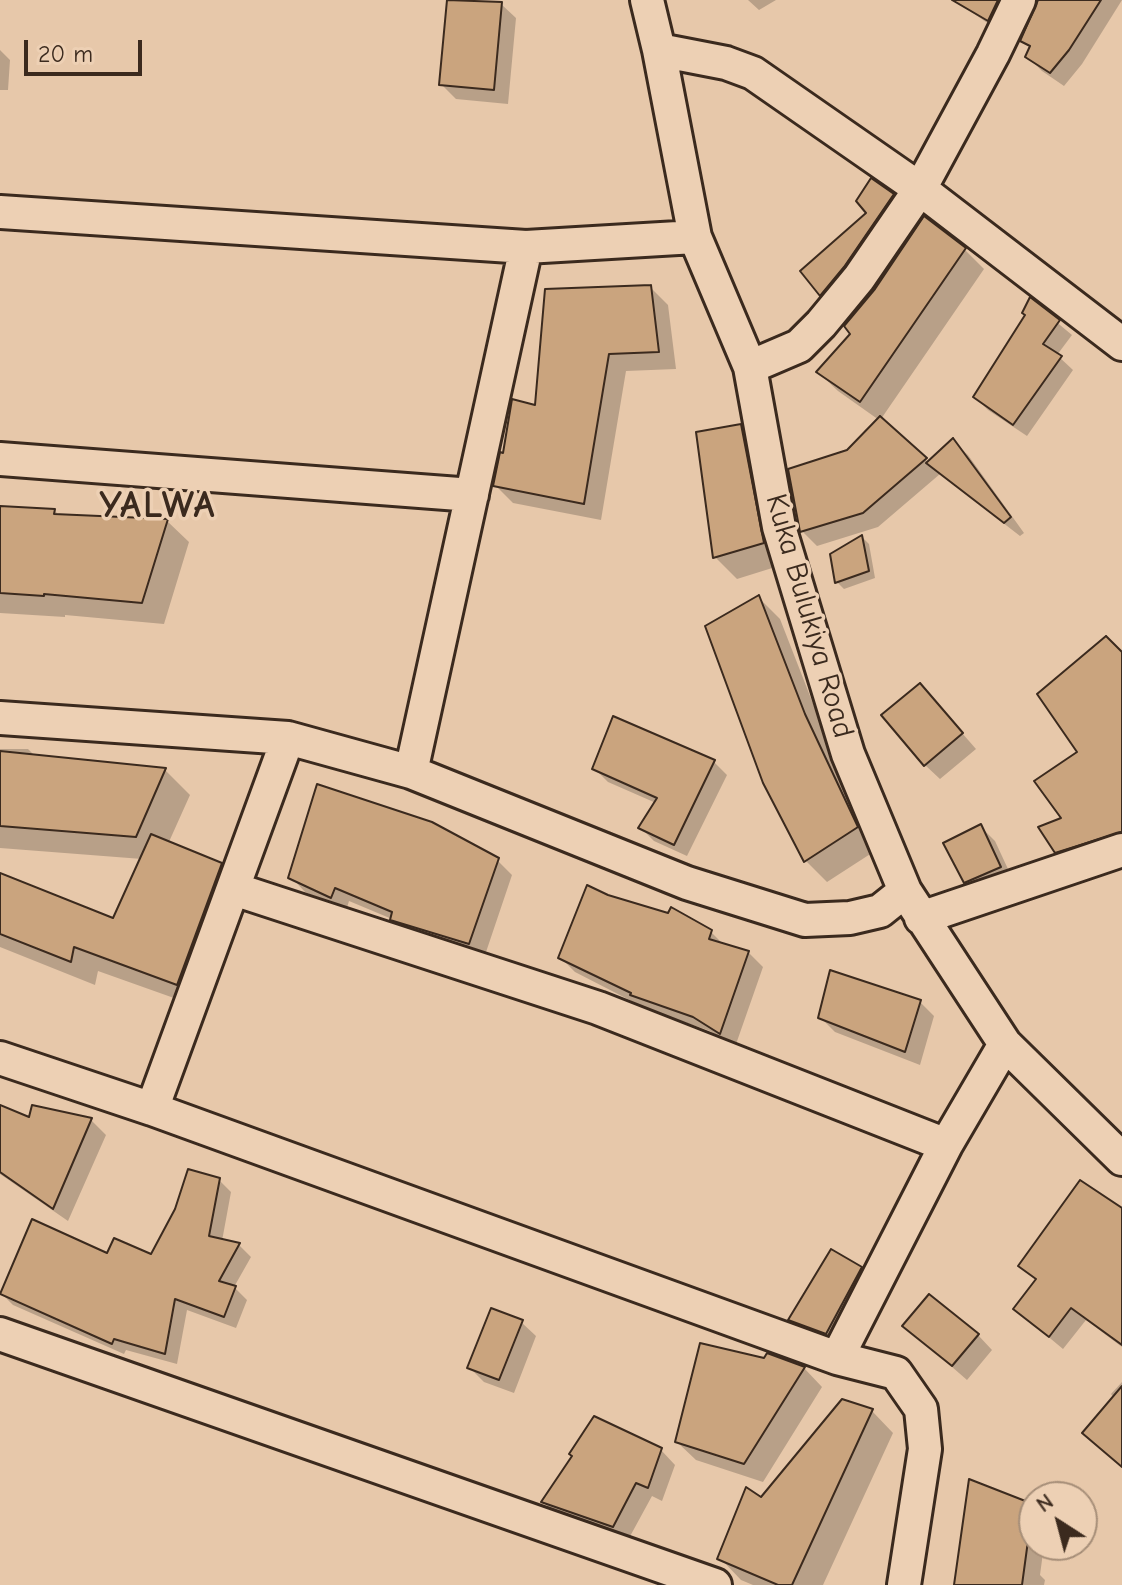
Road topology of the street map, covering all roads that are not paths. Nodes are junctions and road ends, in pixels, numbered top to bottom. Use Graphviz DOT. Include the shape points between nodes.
graph roads {
  1 [pos="647,0"];
  2 [pos="1019,0"];
  3 [pos="659,50"];
  4 [pos="920,189"];
  5 [pos="0,212"];
  6 [pos="695,237"];
  7 [pos="526,247"];
  8 [pos="1122,344"];
  9 [pos="750,367"];
  10 [pos="0,459"];
  11 [pos="472,495"];
  12 [pos="0,718"];
  13 [pos="288,738"];
  14 [pos="411,772"];
  15 [pos="1122,850"];
  16 [pos="234,889"];
  17 [pos="913,904"];
  18 [pos="1005,1044"];
  19 [pos="0,1058"];
  20 [pos="152,1109"];
  21 [pos="946,1145"];
  22 [pos="1122,1159"];
  23 [pos="0,1334"];
  24 [pos="837,1358"];
  25 [pos="715,1585"];
  26 [pos="904,1585"];
  1 -- 3 [label="street, Kuka Bulukiya Road"];
  2 -- 4 [label="street"];
  3 -- 4 [label="street" via="753,73"];
  3 -- 6 [label="street, Kuka Bulukiya Road"];
  4 -- 8 [label="street"];
  4 -- 9 [label="street" via="821,324 799,346"];
  5 -- 7 [label="street"];
  6 -- 7 [label="street"];
  6 -- 9 [label="street, Kuka Bulukiya Road"];
  7 -- 11 [label="street"];
  9 -- 17 [label="street, Kuka Bulukiya Road" via="779,527 848,754"];
  10 -- 11 [label="street"];
  11 -- 14 [label="street"];
  12 -- 13 [label="street"];
  13 -- 14 [label="street"];
  13 -- 16 [label="street"];
  14 -- 17 [label="street" via="687,883 805,920 850,918"];
  15 -- 17 [label="street"];
  16 -- 20 [label="street"];
  16 -- 21 [label="street" via="598,1008"];
  17 -- 18 [label="street, Kuka Bulukiya Road"];
  18 -- 21 [label="street"];
  18 -- 22 [label="street, Kuka Bulukiya Road"];
  19 -- 20 [label="street"];
  20 -- 24 [label="street"];
  21 -- 24 [label="street"];
  23 -- 25 [label="street"];
  24 -- 26 [label="street" via="896,1373 921,1409 925,1449"];
}
